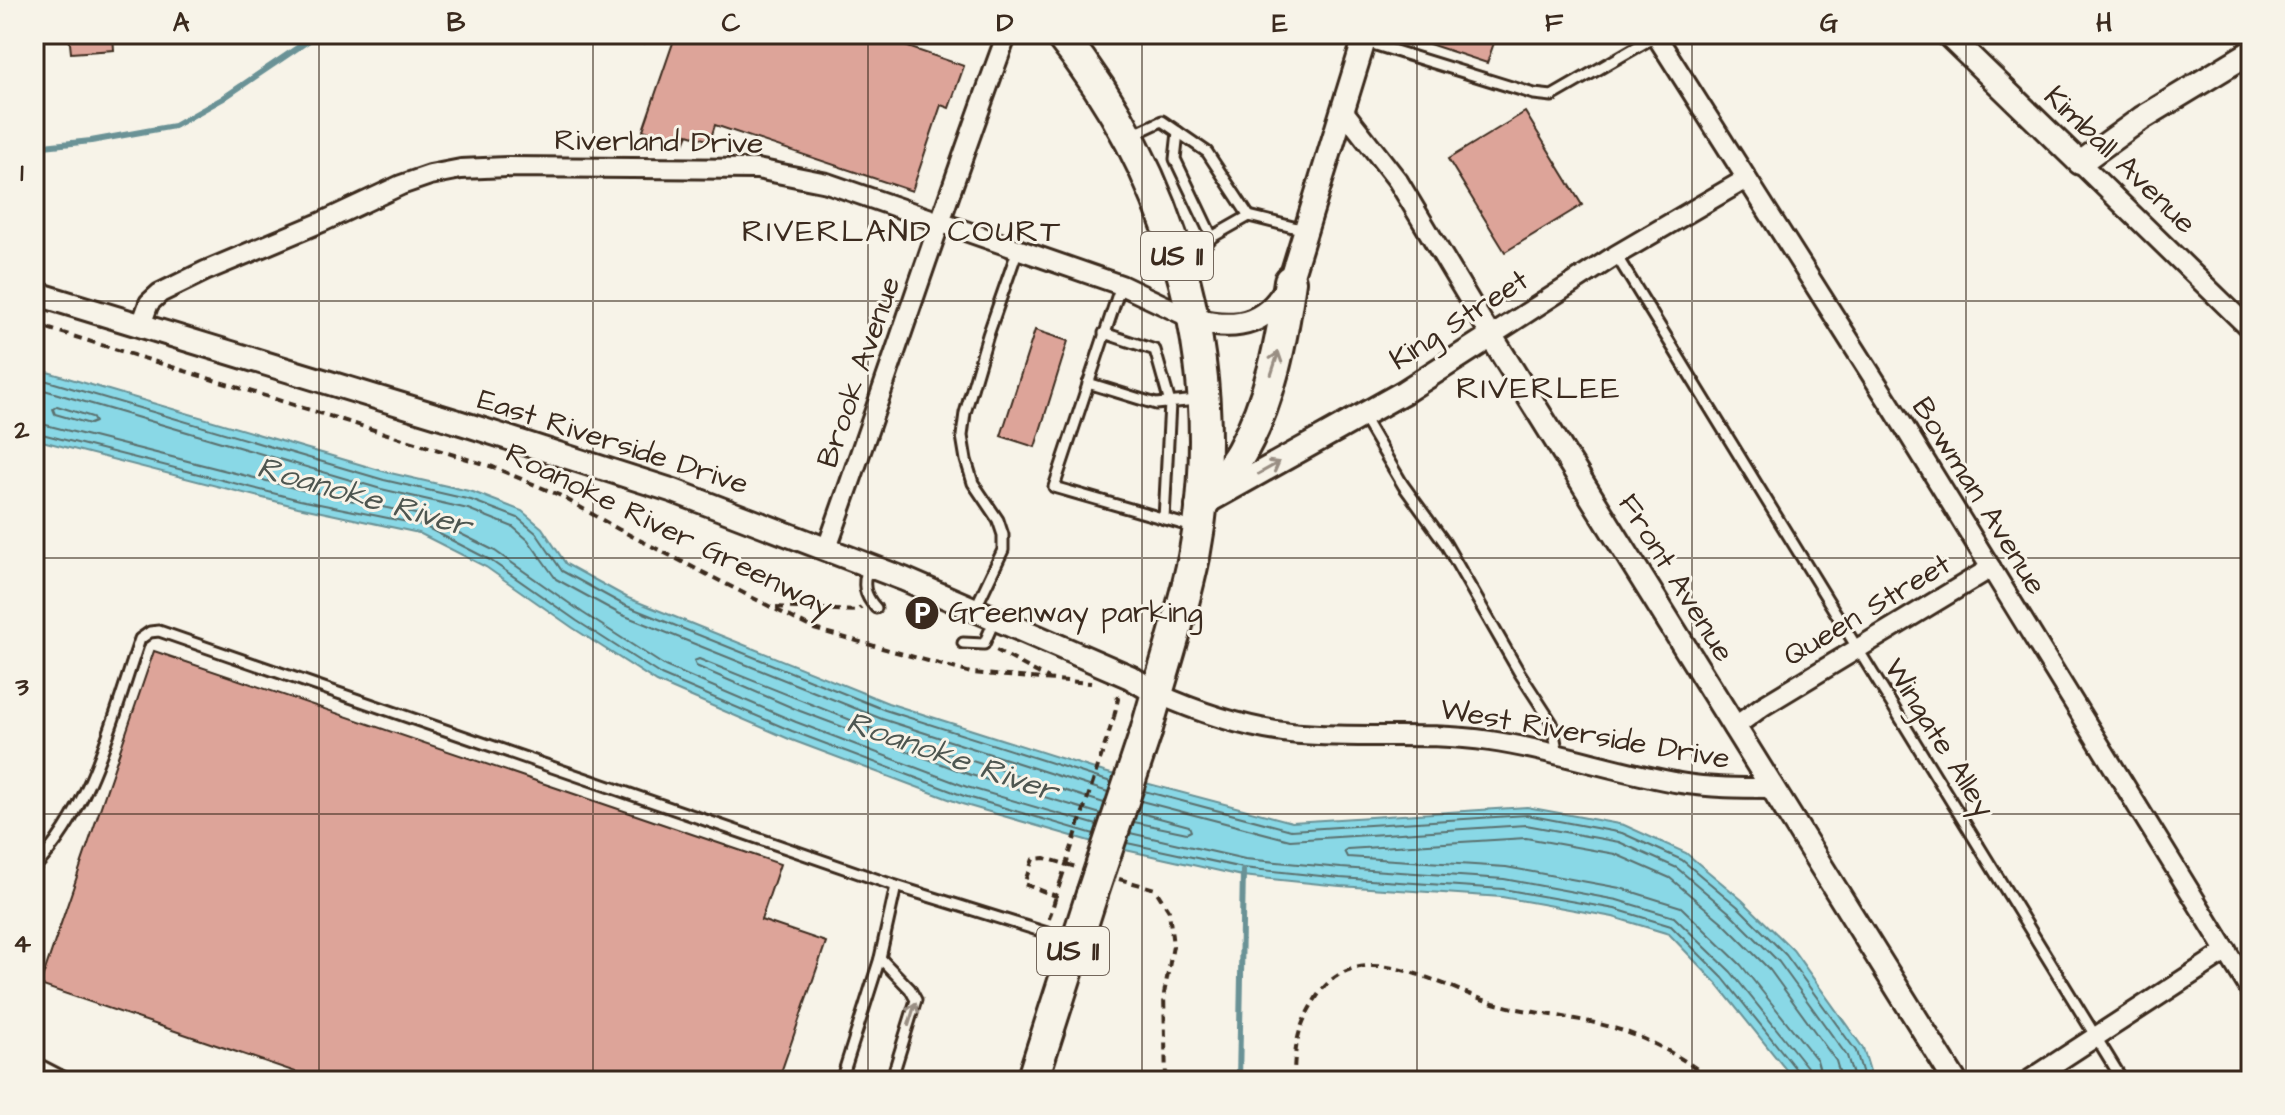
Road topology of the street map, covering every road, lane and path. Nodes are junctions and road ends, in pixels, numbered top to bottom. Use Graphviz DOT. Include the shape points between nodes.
graph roads {
  1 [pos="1007,34"];
  2 [pos="1060,34"];
  3 [pos="1947,34"];
  4 [pos="1656,35"];
  5 [pos="1364,38"];
  6 [pos="2251,52"];
  7 [pos="1342,109"];
  8 [pos="1178,132"];
  9 [pos="1127,137"];
  10 [pos="2080,163"];
  11 [pos="1746,179"];
  12 [pos="1249,216"];
  13 [pos="938,221"];
  14 [pos="1305,230"];
  15 [pos="1212,237"];
  16 [pos="1018,249"];
  17 [pos="1616,255"];
  18 [pos="1182,270"];
  19 [pos="1290,281"];
  20 [pos="1121,285"];
  21 [pos="34,293"];
  22 [pos="1195,320"];
  23 [pos="34,324"];
  24 [pos="141,325"];
  25 [pos="2251,330"];
  26 [pos="1104,333"];
  27 [pos="1491,336"];
  28 [pos="1088,383"];
  29 [pos="1204,399"];
  30 [pos="1170,403"];
  31 [pos="1362,416"];
  32 [pos="1200,517"];
  33 [pos="1164,519"];
  34 [pos="827,548"];
  35 [pos="869,564"];
  36 [pos="1991,568"];
  37 [pos="873,604"];
  38 [pos="772,607"];
  39 [pos="985,614"];
  40 [pos="963,643"];
  41 [pos="984,644"];
  42 [pos="1856,648"];
  43 [pos="1051,680"];
  44 [pos="1096,684"];
  45 [pos="1111,685"];
  46 [pos="1156,693"];
  47 [pos="1733,728"];
  48 [pos="1558,755"];
  49 [pos="1771,788"];
  50 [pos="34,868"];
  51 [pos="1097,880"];
  52 [pos="896,886"];
  53 [pos="1056,896"];
  54 [pos="1046,933"];
  55 [pos="1077,942"];
  56 [pos="2227,951"];
  57 [pos="880,958"];
  58 [pos="2251,991"];
  59 [pos="2095,1038"];
  60 [pos="34,1067"];
  61 [pos="61,1081"];
  62 [pos="841,1081"];
  63 [pos="891,1081"];
  64 [pos="1032,1081"];
  65 [pos="1166,1081"];
  66 [pos="1294,1081"];
  67 [pos="1714,1081"];
  68 [pos="1955,1081"];
  69 [pos="2028,1081"];
  70 [pos="2123,1081"];
  1 -- 13 [label="street, Brook Avenue"];
  2 -- 9 [label="main road, US 11"];
  3 -- 10 [label="street, Kimball Avenue"];
  4 -- 5 [label="lane" via="1552,96"];
  4 -- 11 [label="street, Bowman Avenue"];
  5 -- 7 [label="street"];
  6 -- 10 [label="street" via="2106,141"];
  7 -- 14 [label="street"];
  7 -- 27 [label="street, Front Avenue" via="1398,181"];
  8 -- 9 [label="lane" via="1162,121"];
  8 -- 12 [label="lane" via="1207,152"];
  8 -- 15 [label="lane" via="1175,159"];
  9 -- 18 [label="main road, US 11"];
  10 -- 25 [label="street, Kimball Avenue"];
  11 -- 17 [label="street, King Street"];
  11 -- 36 [label="street, Bowman Avenue"];
  12 -- 14 [label="lane"];
  12 -- 15 [label="lane"];
  13 -- 16 [label="street, Riverland Drive"];
  13 -- 24 [label="street, Riverland Drive" via="827,183 757,169 461,169 401,185 182,282 149,303"];
  13 -- 34 [label="street, Brook Avenue"];
  14 -- 19 [label="street"];
  15 -- 18 [label="lane"];
  16 -- 20 [label="street, Riverland Drive"];
  16 -- 39 [label="lane" via="962,436 973,483 1003,535"];
  17 -- 27 [label="street, King Street"];
  17 -- 42 [label="lane, Wingate Alley"];
  18 -- 22 [label="main road, US 11"];
  19 -- 22 [label="street" via="1274,307 1247,323 1210,325"];
  32 -- 19 [label="main road, one-way" via="1242,452 1262,402 1280,348"];
  20 -- 22 [label="street, Riverland Drive"];
  20 -- 26 [label="lane"];
  21 -- 24 [label="street, East Riverside Drive"];
  22 -- 29 [label="main road, US 11"];
  23 -- 38 [label="path, Roanoke River Greenway" via="493,467 559,495"];
  24 -- 34 [label="street, East Riverside Drive" via="659,487"];
  26 -- 28 [label="lane"];
  26 -- 30 [label="lane" via="1155,350"];
  27 -- 31 [label="street, King Street"];
  27 -- 47 [label="street, Front Avenue"];
  28 -- 30 [label="lane" via="1156,404"];
  28 -- 33 [label="lane" via="1054,487"];
  29 -- 30 [label="lane"];
  29 -- 32 [label="main road, US 11"];
  30 -- 33 [label="lane"];
  32 -- 31 [label="street, King Street, one-way"];
  31 -- 48 [label="lane" via="1552,723"];
  32 -- 33 [label="lane"];
  32 -- 46 [label="main road, US 11" via="1182,611"];
  34 -- 35 [label="street, East Riverside Drive"];
  35 -- 37 [label="lane" via="863,582"];
  35 -- 39 [label="street, East Riverside Drive"];
  36 -- 42 [label="street, Queen Street"];
  36 -- 56 [label="street, Bowman Avenue"];
  37 -- 38 [label="path" via="857,611"];
  38 -- 43 [label="path, Roanoke River Greenway" via="814,629 971,673"];
  39 -- 41 [label="lane"];
  39 -- 46 [label="street, East Riverside Drive"];
  40 -- 41 [label="lane"];
  41 -- 43 [label="path"];
  42 -- 47 [label="street, Queen Street"];
  42 -- 59 [label="lane, Wingate Alley"];
  43 -- 44 [label="path, Roanoke River Greenway"];
  45 -- 53 [label="path, bridge" via="1118,699 1114,717"];
  46 -- 48 [label="street, West Riverside Drive" via="1231,723 1289,733 1445,735"];
  46 -- 51 [label="main road, US 11, bridge"];
  47 -- 49 [label="street, Front Avenue"];
  48 -- 49 [label="street, West Riverside Drive" via="1682,783"];
  49 -- 68 [label="street, Front Avenue"];
  50 -- 52 [label="lane" via="79,806 140,639 159,631"];
  51 -- 53 [label="path" via="1045,858 1033,859 1024,884"];
  51 -- 55 [label="main road, US 11"];
  51 -- 65 [label="path" via="1155,889 1169,911 1173,946 1164,994"];
  52 -- 54 [label="lane"];
  52 -- 57 [label="lane"];
  53 -- 54 [label="path"];
  54 -- 55 [label="lane"];
  55 -- 64 [label="main road, US 11"];
  56 -- 58 [label="street, Bowman Avenue"];
  56 -- 59 [label="street"];
  57 -- 62 [label="lane"];
  63 -- 57 [label="lane, one-way" via="916,1000"];
  59 -- 69 [label="street"];
  59 -- 70 [label="lane, Wingate Alley"];
  60 -- 61 [label="street"];
  66 -- 67 [label="path" via="1302,1018 1328,980 1376,965 1493,1003 1634,1034"];
}
